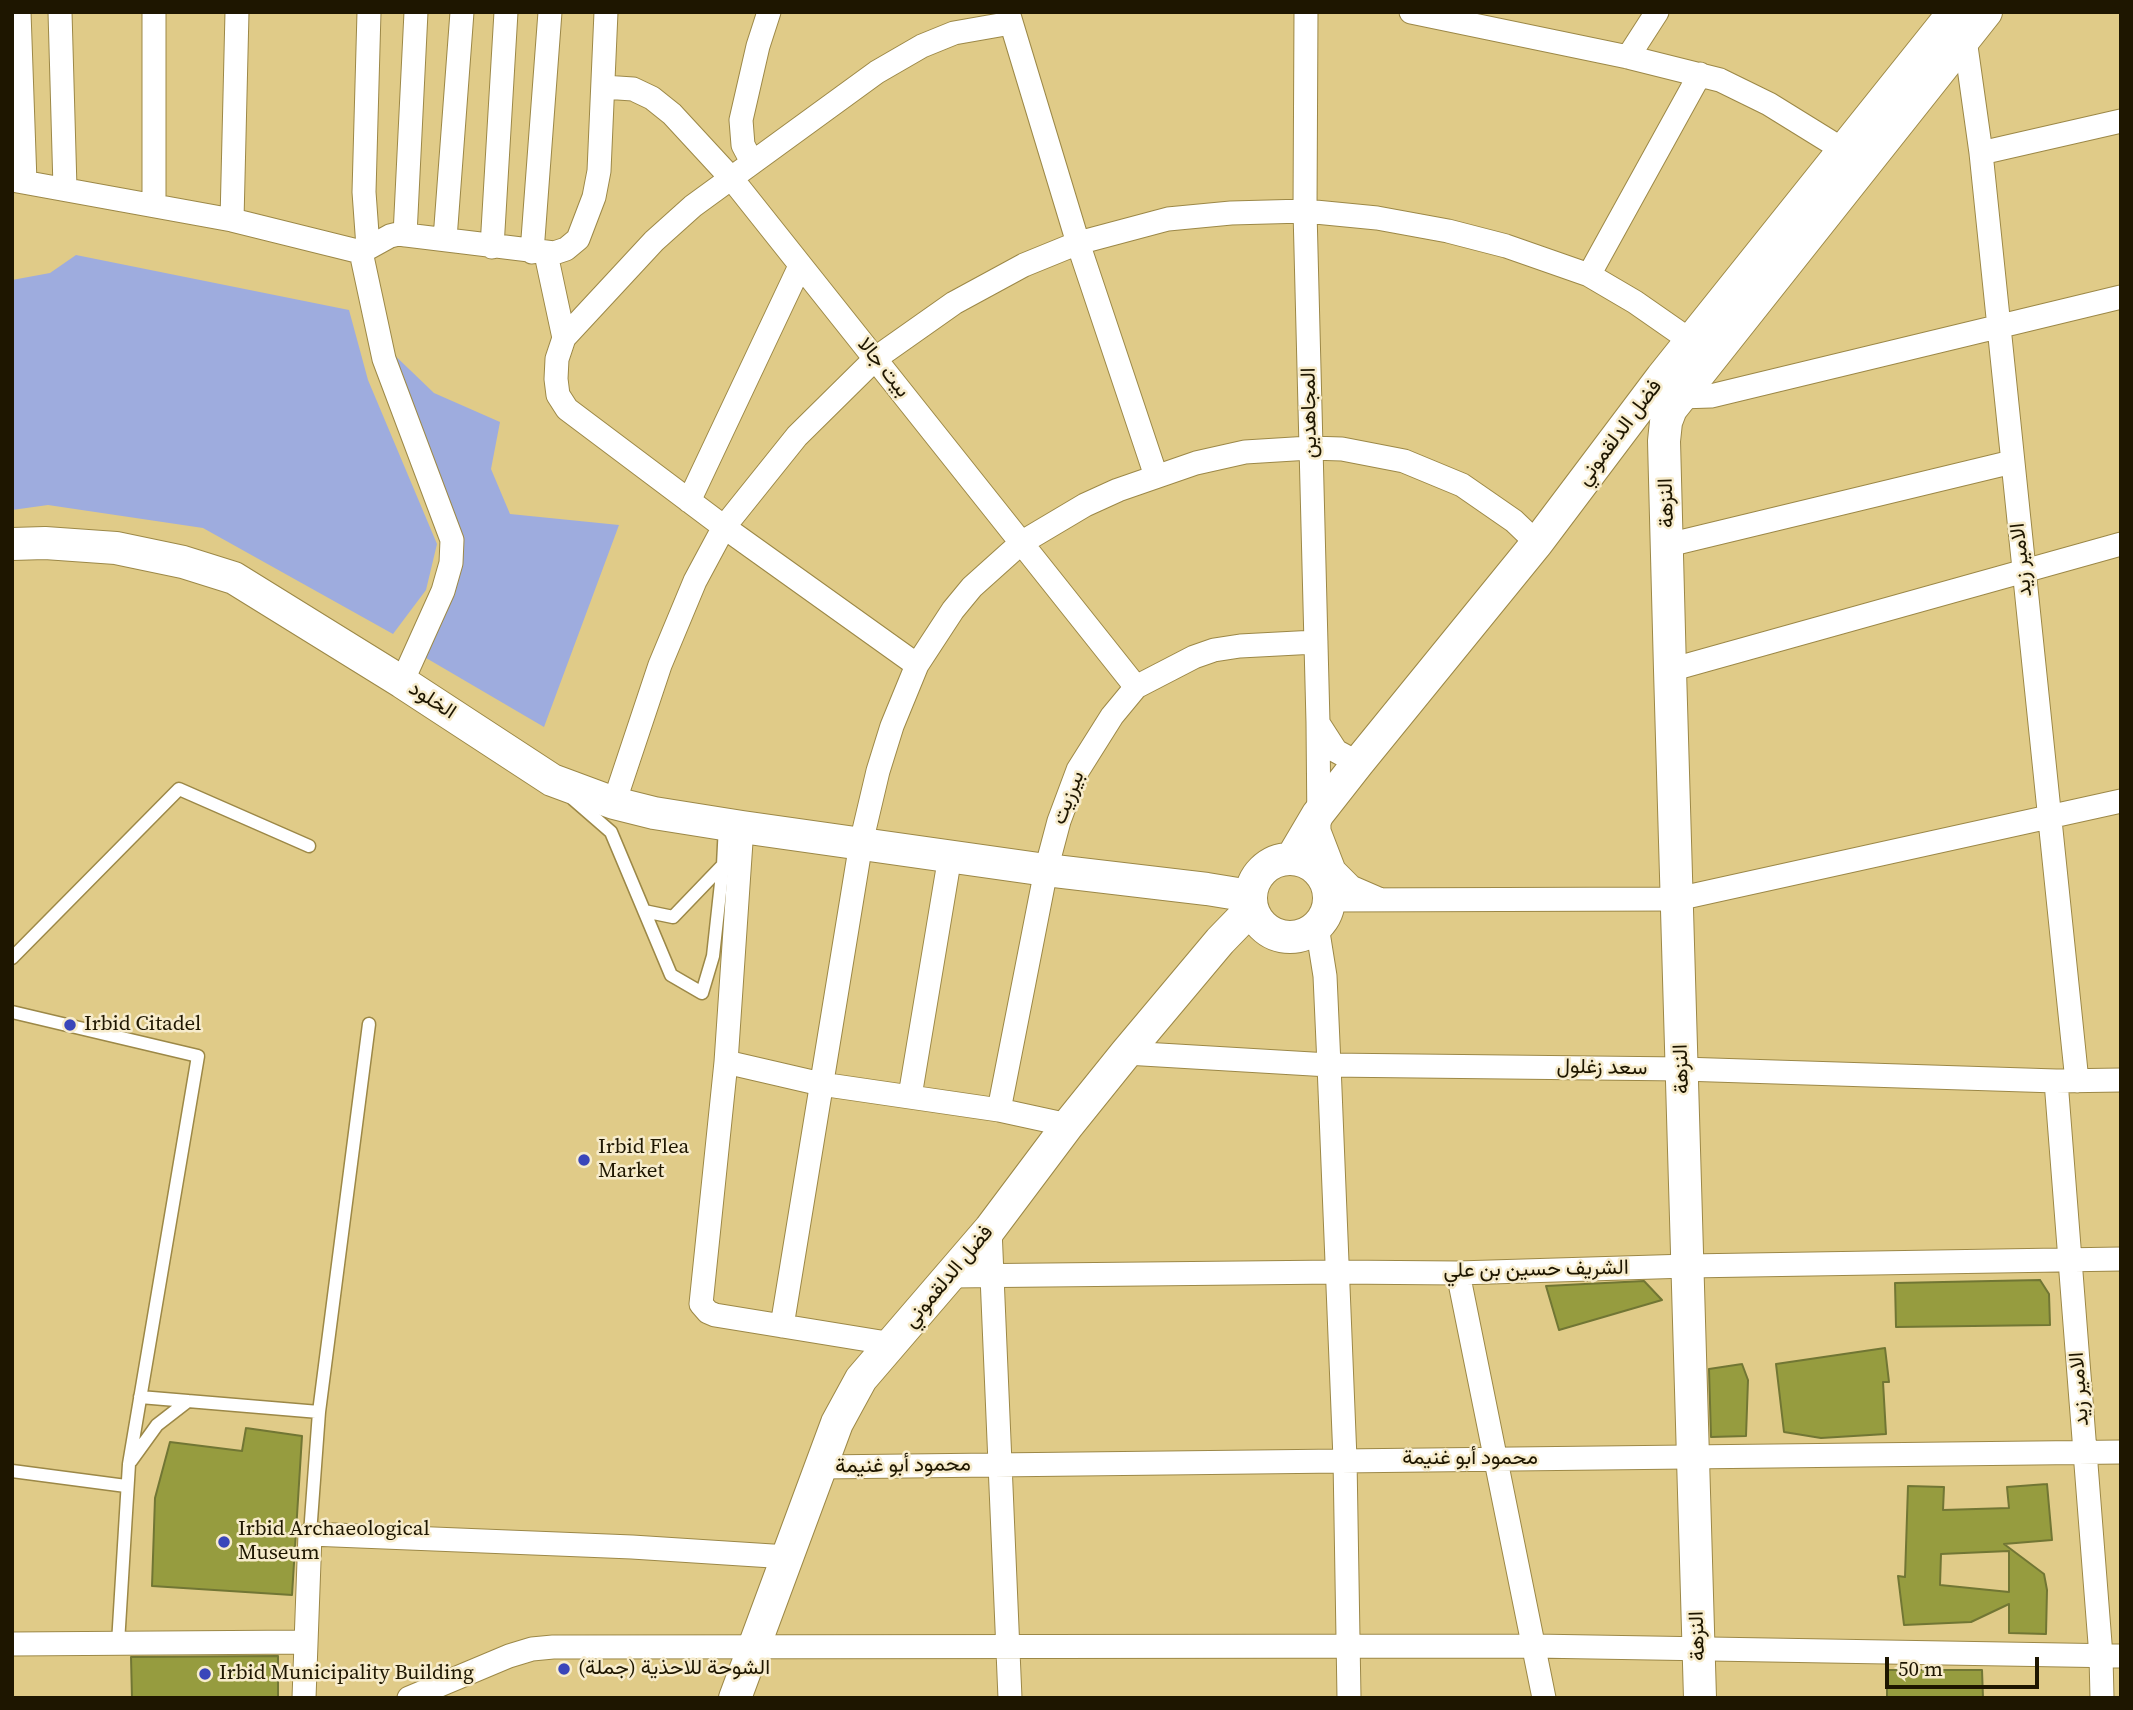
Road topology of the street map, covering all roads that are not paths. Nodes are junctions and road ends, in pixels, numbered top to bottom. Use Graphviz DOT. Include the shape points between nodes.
graph roads {
  1 [pos="19,12"];
  2 [pos="60,12"];
  3 [pos="155,12"];
  4 [pos="237,12"];
  5 [pos="369,12"];
  6 [pos="416,12"];
  7 [pos="462,12"];
  8 [pos="506,12"];
  9 [pos="550,12"];
  10 [pos="606,12"];
  11 [pos="769,12"];
  12 [pos="1306,12"];
  13 [pos="1411,12"];
  14 [pos="1657,12"];
  15 [pos="1986,12"];
  16 [pos="1009,18"];
  17 [pos="1959,26"];
  18 [pos="1628,57"];
  19 [pos="1700,74"];
  20 [pos="603,87"];
  21 [pos="2121,121"];
  22 [pos="1845,151"];
  23 [pos="1981,153"];
  24 [pos="752,162"];
  25 [pos="732,178"];
  26 [pos="19,181"];
  27 [pos="65,188"];
  28 [pos="155,205"];
  29 [pos="1305,211"];
  30 [pos="232,220"];
  31 [pos="405,235"];
  32 [pos="445,239"];
  33 [pos="1078,243"];
  34 [pos="492,247"];
  35 [pos="365,250"];
  36 [pos="539,253"];
  37 [pos="800,266"];
  38 [pos="1589,275"];
  39 [pos="2121,297"];
  40 [pos="2000,324"];
  41 [pos="564,338"];
  42 [pos="1691,341"];
  43 [pos="876,358"];
  44 [pos="1681,397"];
  45 [pos="1620,432"];
  46 [pos="1664,441"];
  47 [pos="1310,448"];
  48 [pos="2012,462"];
  49 [pos="1156,476"];
  50 [pos="689,501"];
  51 [pos="724,527"];
  52 [pos="1021,543"];
  53 [pos="1536,543"];
  54 [pos="12,544"];
  55 [pos="2121,544"];
  56 [pos="1668,545"];
  57 [pos="2023,571"];
  58 [pos="1316,642"];
  59 [pos="917,666"];
  60 [pos="1670,670"];
  61 [pos="402,682"];
  62 [pos="1136,687"];
  63 [pos="1318,723"];
  64 [pos="1358,763"];
  65 [pos="2121,800"];
  66 [pos="1318,814"];
  67 [pos="613,818"];
  68 [pos="2050,818"];
  69 [pos="733,826"];
  70 [pos="861,843"];
  71 [pos="309,846"];
  72 [pos="950,856"];
  73 [pos="1292,858"];
  74 [pos="723,865"];
  75 [pos="1046,870"];
  76 [pos="1677,899"];
  77 [pos="1381,900"];
  78 [pos="1251,902"];
  79 [pos="643,911"];
  80 [pos="1323,913"];
  81 [pos="12,958"];
  82 [pos="12,1012"];
  83 [pos="369,1024"];
  84 [pos="1126,1053"];
  85 [pos="726,1062"];
  86 [pos="1329,1065"];
  87 [pos="1682,1069"];
  88 [pos="2121,1080"];
  89 [pos="2066,1081"];
  90 [pos="821,1084"];
  91 [pos="910,1096"];
  92 [pos="999,1110"];
  93 [pos="1068,1125"];
  94 [pos="990,1229"];
  95 [pos="2121,1259"];
  96 [pos="2070,1260"];
  97 [pos="1688,1266"];
  98 [pos="1337,1272"];
  99 [pos="1458,1273"];
  100 [pos="992,1275"];
  101 [pos="951,1276"];
  102 [pos="782,1326"];
  103 [pos="893,1344"];
  104 [pos="140,1398"];
  105 [pos="188,1401"];
  106 [pos="319,1412"];
  107 [pos="2084,1451"];
  108 [pos="2121,1452"];
  109 [pos="1694,1457"];
  110 [pos="1345,1459"];
  111 [pos="1496,1459"];
  112 [pos="129,1464"];
  113 [pos="1000,1465"];
  114 [pos="820,1467"];
  115 [pos="12,1471"];
  116 [pos="126,1486"];
  117 [pos="310,1534"];
  118 [pos="788,1557"];
  119 [pos="304,1642"];
  120 [pos="118,1643"];
  121 [pos="12,1644"];
  122 [pos="1008,1645"];
  123 [pos="1348,1645"];
  124 [pos="1534,1646"];
  125 [pos="753,1648"];
  126 [pos="1698,1649"];
  127 [pos="2111,1656"];
  128 [pos="304,1698"];
  129 [pos="409,1698"];
  130 [pos="734,1698"];
  131 [pos="1010,1698"];
  132 [pos="1349,1698"];
  133 [pos="1544,1698"];
  134 [pos="1700,1698"];
  135 [pos="2102,1698"];
  1 -- 26 [label="street"];
  2 -- 27 [label="street"];
  3 -- 28 [label="street"];
  4 -- 30 [label="street"];
  5 -- 35 [label="street"];
  6 -- 31 [label="street"];
  7 -- 32 [label="street"];
  8 -- 34 [label="street"];
  9 -- 36 [label="street"];
  10 -- 20 [label="street"];
  11 -- 24 [label="street" via="741,120 743,145"];
  12 -- 29 [label="street, المجاهدين"];
  13 -- 18 [label="street"];
  14 -- 18 [label="street"];
  15 -- 17 [label="main road"];
  16 -- 24 [label="street" via="922,46 877,72"];
  16 -- 33 [label="street"];
  17 -- 22 [label="main road, فضل الدلقموني"];
  17 -- 23 [label="street, الامير زيد"];
  17 -- 44 [label="main road, النزهة"];
  18 -- 19 [label="street"];
  19 -- 22 [label="street" via="1769,104"];
  19 -- 38 [label="street"];
  20 -- 25 [label="street, بيت جالا" via="633,89 652,97"];
  20 -- 36 [label="street" via="599,171 587,219 578,239 566,249"];
  21 -- 23 [label="street"];
  22 -- 42 [label="main road, فضل الدلقموني"];
  23 -- 40 [label="street, الامير زيد"];
  24 -- 25 [label="street"];
  25 -- 37 [label="street, بيت جالا"];
  25 -- 41 [label="street" via="654,241"];
  26 -- 27 [label="street"];
  27 -- 28 [label="street"];
  28 -- 30 [label="street"];
  29 -- 33 [label="street" via="1168,219"];
  29 -- 38 [label="street" via="1377,218 1448,232 1529,253"];
  29 -- 47 [label="street, المجاهدين"];
  30 -- 35 [label="street"];
  31 -- 32 [label="street"];
  31 -- 35 [label="street" via="390,236"];
  32 -- 34 [label="street"];
  33 -- 43 [label="street" via="979,288"];
  33 -- 49 [label="street"];
  34 -- 36 [label="street"];
  35 -- 61 [label="street" via="387,368 452,540 443,591"];
  36 -- 41 [label="street"];
  37 -- 43 [label="street, بيت جالا"];
  37 -- 50 [label="street"];
  38 -- 42 [label="street"];
  39 -- 40 [label="street"];
  40 -- 44 [label="street" via="1724,393"];
  40 -- 48 [label="street, الامير زيد"];
  41 -- 50 [label="street" via="556,379 558,395 567,409"];
  42 -- 45 [label="main road, فضل الدلقموني"];
  43 -- 51 [label="street" via="797,436"];
  43 -- 52 [label="street, بيت جالا"];
  44 -- 46 [label="main road, النزهة" via="1667,418"];
  45 -- 46 [label="main road" via="1646,422 1658,429"];
  45 -- 53 [label="main road, فضل الدلقموني"];
  46 -- 56 [label="main road, النزهة"];
  47 -- 49 [label="street" via="1245,452"];
  47 -- 53 [label="street" via="1373,453 1434,471 1489,502"];
  47 -- 58 [label="street, المجاهدين"];
  48 -- 56 [label="street"];
  48 -- 57 [label="street, الامير زيد"];
  49 -- 52 [label="street" via="1085,505"];
  50 -- 51 [label="street"];
  51 -- 59 [label="street"];
  51 -- 67 [label="street" via="695,581 660,666"];
  52 -- 59 [label="street" via="962,598"];
  52 -- 62 [label="street, بيت جالا"];
  53 -- 64 [label="main road, فضل الدلقموني"];
  54 -- 61 [label="main road, الخلود" via="116,548 234,578"];
  55 -- 57 [label="street"];
  56 -- 60 [label="main road, النزهة"];
  57 -- 60 [label="street"];
  57 -- 68 [label="street, الامير زيد"];
  58 -- 62 [label="street, بيرزيت" via="1214,650"];
  58 -- 63 [label="street, المجاهدين"];
  59 -- 70 [label="street" via="887,741"];
  60 -- 76 [label="main road, النزهة"];
  61 -- 67 [label="main road, الخلود"];
  62 -- 75 [label="street, بيرزيت" via="1078,770"];
  63 -- 64 [label="street" via="1336,751"];
  63 -- 66 [label="street, المجاهدين"];
  64 -- 66 [label="main road, فضل الدلقموني"];
  65 -- 68 [label="street"];
  66 -- 73 [label="main road, فضل الدلقموني"];
  66 -- 77 [label="street, المجاهدين" via="1319,831 1334,870 1351,887"];
  67 -- 69 [label="main road, الخلود"];
  67 -- 79 [label="lane"];
  68 -- 76 [label="street"];
  68 -- 89 [label="street, الامير زيد"];
  69 -- 70 [label="main road, الخلود"];
  69 -- 74 [label="lane"];
  69 -- 85 [label="street"];
  70 -- 72 [label="main road, الخلود"];
  70 -- 90 [label="street"];
  71 -- 81 [label="lane" via="179,789"];
  72 -- 75 [label="main road, الخلود"];
  72 -- 91 [label="street"];
  73 -- 78 [label="main road" via="1279,860 1259,873"];
  73 -- 80 [label="main road" via="1315,867 1323,876 1328,888"];
  74 -- 79 [label="lane" via="673,917"];
  74 -- 79 [label="lane" via="713,956 702,993 671,975"];
  75 -- 78 [label="main road, الخلود" via="1207,889"];
  75 -- 92 [label="street, بيرزيت"];
  76 -- 77 [label="street"];
  76 -- 87 [label="main road, النزهة"];
  77 -- 80 [label="street"];
  78 -- 80 [label="main road" via="1257,920 1279,935 1306,933"];
  78 -- 84 [label="main road, فضل الدلقموني"];
  80 -- 86 [label="street"];
  82 -- 104 [label="lane" via="198,1055"];
  83 -- 106 [label="lane"];
  84 -- 86 [label="street, سعد زغلول"];
  84 -- 93 [label="main road, فضل الدلقموني"];
  85 -- 90 [label="street"];
  85 -- 102 [label="street" via="701,1304 715,1315"];
  86 -- 87 [label="street, سعد زغلول"];
  86 -- 98 [label="street"];
  87 -- 89 [label="street, سعد زغلول"];
  87 -- 97 [label="main road, النزهة"];
  88 -- 89 [label="street, سعد زغلول"];
  89 -- 96 [label="street, الامير زيد"];
  90 -- 91 [label="street"];
  90 -- 102 [label="street"];
  91 -- 92 [label="street"];
  92 -- 93 [label="street"];
  93 -- 94 [label="main road, فضل الدلقموني"];
  94 -- 100 [label="street"];
  94 -- 101 [label="main road, فضل الدلقموني"];
  95 -- 96 [label="street, الشريف حسين بن علي"];
  96 -- 97 [label="street, الشريف حسين بن علي"];
  96 -- 107 [label="street, الامير زيد"];
  97 -- 99 [label="street, الشريف حسين بن علي"];
  97 -- 109 [label="main road, النزهة"];
  98 -- 99 [label="street, الشريف حسين بن علي"];
  98 -- 100 [label="street, الشريف حسين بن علي"];
  98 -- 110 [label="street"];
  99 -- 111 [label="street"];
  100 -- 101 [label="street, الشريف حسين بن علي"];
  100 -- 113 [label="street"];
  101 -- 103 [label="main road, فضل الدلقموني"];
  102 -- 103 [label="street"];
  103 -- 114 [label="main road, فضل الدلقموني" via="861,1379"];
  104 -- 105 [label="lane"];
  104 -- 112 [label="lane"];
  105 -- 106 [label="lane"];
  105 -- 112 [label="lane" via="157,1425"];
  106 -- 117 [label="lane"];
  107 -- 108 [label="street, محمود أبو غنيمة"];
  107 -- 109 [label="street, محمود أبو غنيمة"];
  107 -- 127 [label="street, الامير زيد"];
  109 -- 111 [label="street, محمود أبو غنيمة"];
  109 -- 126 [label="main road, النزهة"];
  110 -- 111 [label="street, محمود أبو غنيمة"];
  110 -- 113 [label="street, محمود أبو غنيمة"];
  110 -- 123 [label="street"];
  111 -- 124 [label="street"];
  112 -- 116 [label="lane"];
  113 -- 114 [label="street, محمود أبو غنيمة"];
  113 -- 122 [label="street"];
  114 -- 118 [label="main road, فضل الدلقموني"];
  115 -- 116 [label="lane"];
  116 -- 120 [label="lane"];
  117 -- 118 [label="street"];
  117 -- 119 [label="street"];
  118 -- 125 [label="main road, فضل الدلقموني"];
  119 -- 120 [label="street"];
  119 -- 128 [label="street"];
  120 -- 121 [label="street"];
  122 -- 123 [label="street"];
  122 -- 125 [label="street"];
  122 -- 131 [label="street"];
  123 -- 124 [label="street"];
  123 -- 132 [label="street"];
  124 -- 126 [label="street"];
  124 -- 133 [label="street"];
  125 -- 129 [label="street" via="533,1649"];
  125 -- 130 [label="main road, فضل الدلقموني"];
  126 -- 127 [label="street"];
  126 -- 134 [label="main road, النزهة"];
  127 -- 135 [label="street, الامير زيد"];
}
